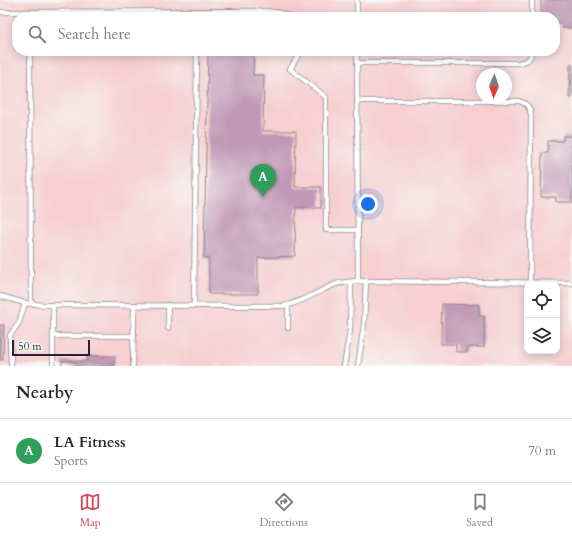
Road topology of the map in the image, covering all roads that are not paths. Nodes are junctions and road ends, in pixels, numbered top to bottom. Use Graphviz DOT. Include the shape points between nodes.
graph roads {
  1 [pos="357,0"];
  2 [pos="532,0"];
  3 [pos="197,11"];
  4 [pos="0,12"];
  5 [pos="141,12"];
  6 [pos="276,12"];
  7 [pos="357,12"];
  8 [pos="532,12"];
  9 [pos="12,13"];
  10 [pos="30,56"];
  11 [pos="197,56"];
  12 [pos="299,56"];
  13 [pos="357,56"];
  14 [pos="531,56"];
  15 [pos="357,63"];
  16 [pos="357,101"];
  17 [pos="358,230"];
  18 [pos="358,281"];
  19 [pos="366,281"];
  20 [pos="351,282"];
  21 [pos="530,282"];
  22 [pos="560,283"];
  23 [pos="572,283"];
  24 [pos="0,296"];
  25 [pos="25,303"];
  26 [pos="31,304"];
  27 [pos="53,305"];
  28 [pos="288,305"];
  29 [pos="134,306"];
  30 [pos="168,306"];
  31 [pos="194,306"];
  32 [pos="168,328"];
  33 [pos="288,328"];
  34 [pos="53,336"];
  35 [pos="134,336"];
  36 [pos="11,366"];
  37 [pos="53,366"];
  38 [pos="133,366"];
  39 [pos="344,366"];
  40 [pos="358,366"];
  1 -- 7 [label="lane"];
  2 -- 8 [label="lane"];
  3 -- 5 [label="lane"];
  3 -- 6 [label="lane"];
  4 -- 9 [label="lane"];
  10 -- 26 [label="lane"];
  11 -- 31 [label="lane"];
  12 -- 17 [label="lane" via="290,69 326,97 326,230"];
  13 -- 15 [label="lane"];
  14 -- 15 [label="lane" via="518,63"];
  15 -- 16 [label="lane"];
  16 -- 17 [label="lane"];
  16 -- 21 [label="lane" via="520,101 530,107"];
  17 -- 18 [label="lane"];
  18 -- 19 [label="lane"];
  18 -- 20 [label="lane"];
  19 -- 21 [label="lane"];
  19 -- 40 [label="lane" via="364,324"];
  20 -- 28 [label="lane" via="336,284"];
  20 -- 39 [label="lane" via="350,330"];
  22 -- 23 [label="lane"];
  24 -- 25 [label="lane"];
  25 -- 26 [label="lane"];
  25 -- 36 [label="lane" via="19,323 10,335"];
  26 -- 27 [label="lane"];
  27 -- 29 [label="lane"];
  27 -- 34 [label="lane"];
  28 -- 31 [label="lane"];
  28 -- 33 [label="lane"];
  29 -- 30 [label="lane"];
  29 -- 35 [label="lane"];
  30 -- 31 [label="lane"];
  30 -- 32 [label="lane"];
  34 -- 35 [label="lane"];
  34 -- 37 [label="lane"];
  35 -- 38 [label="lane"];
}
